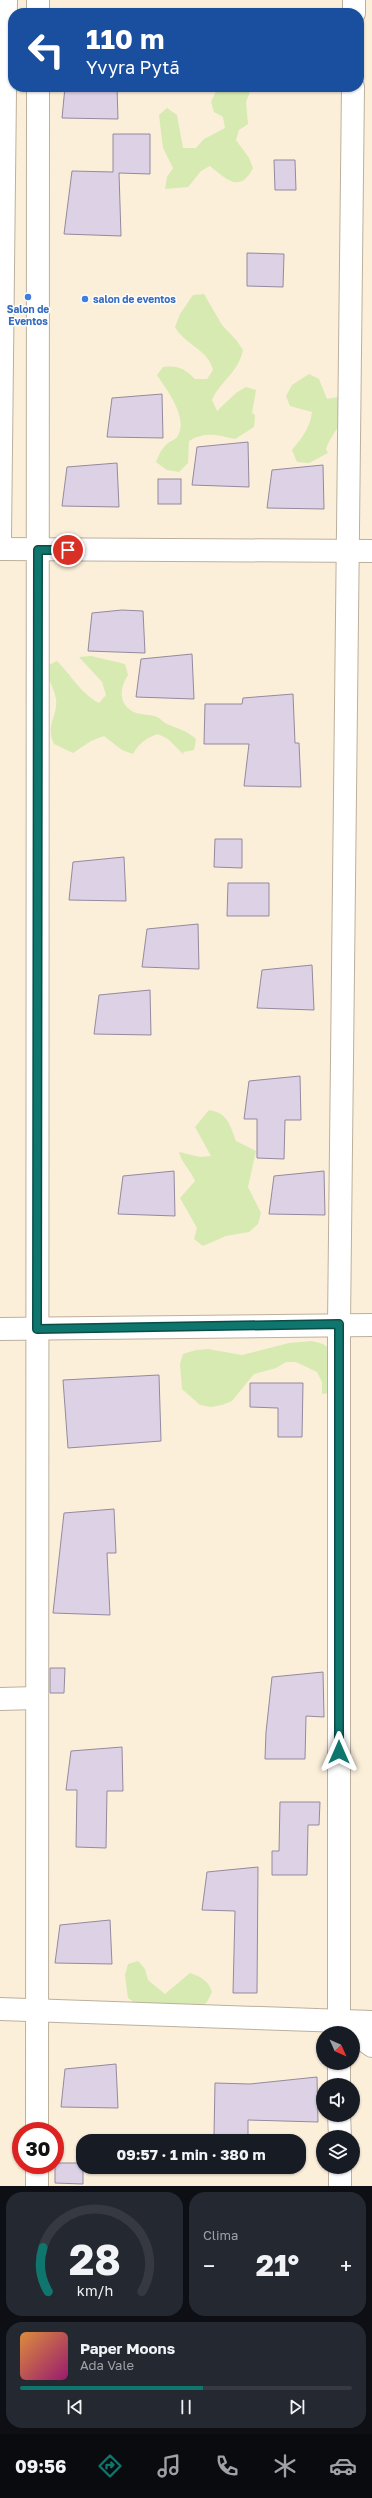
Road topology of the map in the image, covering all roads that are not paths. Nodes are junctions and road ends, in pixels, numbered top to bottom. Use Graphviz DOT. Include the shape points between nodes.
graph roads {
  1 [pos="6,0"];
  2 [pos="38,92"];
  3 [pos="353,92"];
  4 [pos="0,539"];
  5 [pos="0,549"];
  6 [pos="38,550"];
  7 [pos="347,551"];
  8 [pos="372,551"];
  9 [pos="339,1324"];
  10 [pos="372,1325"];
  11 [pos="0,1329"];
  12 [pos="37,1329"];
  13 [pos="37,1698"];
  14 [pos="0,1699"];
  15 [pos="0,2009"];
  16 [pos="37,2010"];
  17 [pos="372,2022"];
  18 [pos="321,2026"];
  19 [pos="339,2026"];
  20 [pos="346,2026"];
  21 [pos="360,2039"];
  22 [pos="372,2046"];
  23 [pos="37,2122"];
  24 [pos="37,2174"];
  25 [pos="340,2174"];
  26 [pos="37,2186"];
  27 [pos="340,2186"];
  1 -- 4 [label="street"];
  2 -- 6 [label="street"];
  3 -- 7 [label="street"];
  5 -- 6 [label="street"];
  6 -- 7 [label="street"];
  6 -- 12 [label="street"];
  7 -- 8 [label="street"];
  7 -- 9 [label="street"];
  9 -- 10 [label="street"];
  9 -- 12 [label="street"];
  9 -- 19 [label="street"];
  11 -- 12 [label="street"];
  12 -- 13 [label="street"];
  13 -- 14 [label="street"];
  13 -- 16 [label="street"];
  15 -- 16 [label="street"];
  16 -- 18 [label="street"];
  16 -- 23 [label="street"];
  17 -- 20 [label="street"];
  21 -- 22 [label="street"];
  24 -- 26 [label="street"];
  25 -- 27 [label="street"];
}
